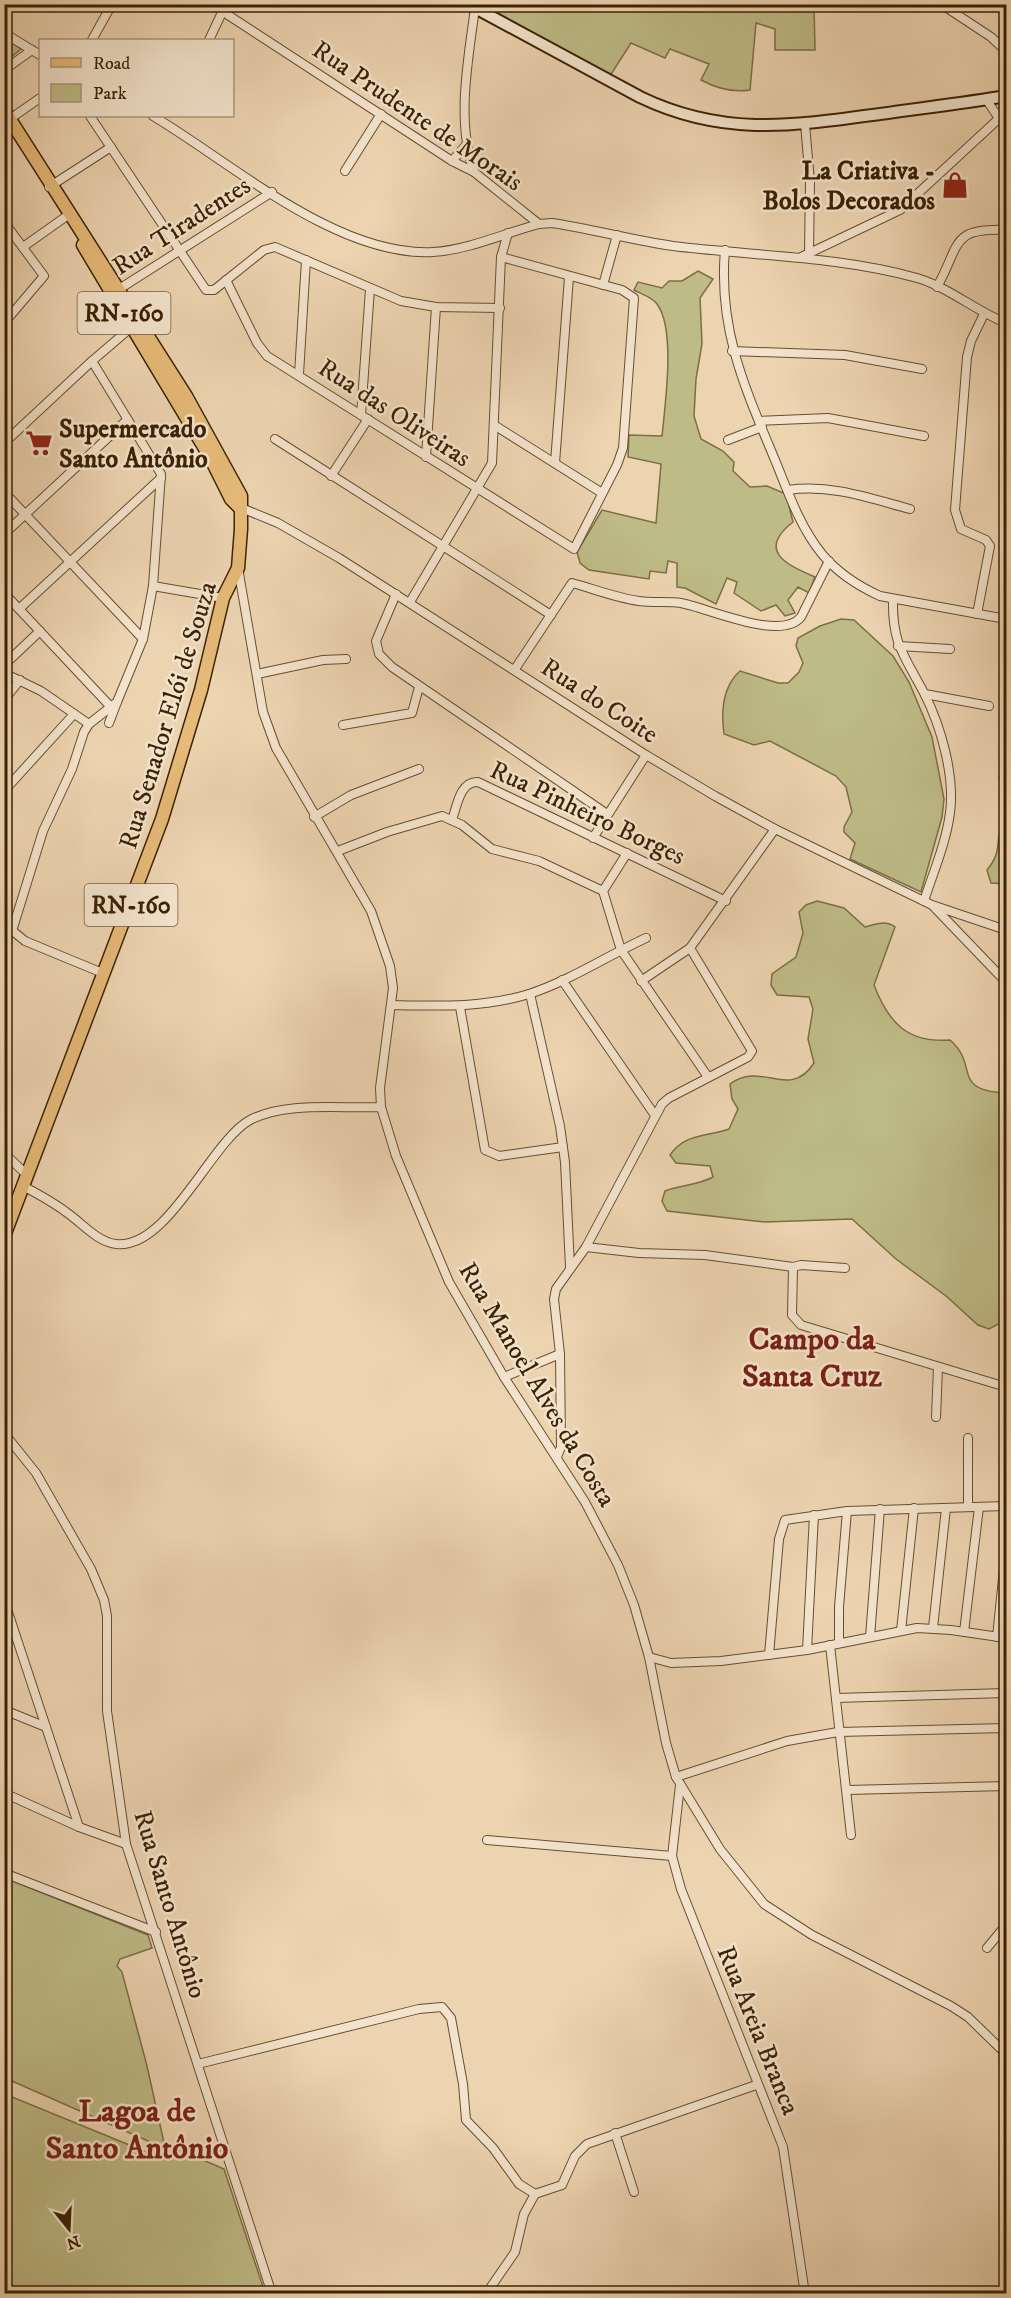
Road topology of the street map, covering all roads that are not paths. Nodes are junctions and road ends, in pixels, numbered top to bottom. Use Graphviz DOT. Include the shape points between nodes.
graph roads {
  1 [pos="112,4"];
  2 [pos="212,4"];
  3 [pos="941,4"];
  4 [pos="472,6"];
  5 [pos="224,8"];
  6 [pos="4,33"];
  7 [pos="93,39"];
  8 [pos="209,39"];
  9 [pos="32,50"];
  10 [pos="1006,51"];
  11 [pos="39,54"];
  12 [pos="4,70"];
  13 [pos="1006,96"];
  14 [pos="39,99"];
  15 [pos="986,99"];
  16 [pos="1006,112"];
  17 [pos="381,114"];
  18 [pos="91,117"];
  19 [pos="155,117"];
  20 [pos="171,117"];
  21 [pos="6,118"];
  22 [pos="1000,120"];
  23 [pos="166,123"];
  24 [pos="806,124"];
  25 [pos="467,144"];
  26 [pos="111,147"];
  27 [pos="452,161"];
  28 [pos="345,171"];
  29 [pos="474,172"];
  30 [pos="50,186"];
  31 [pos="272,192"];
  32 [pos="68,215"];
  33 [pos="4,222"];
  34 [pos="539,224"];
  35 [pos="1006,230"];
  36 [pos="508,232"];
  37 [pos="617,235"];
  38 [pos="23,247"];
  39 [pos="724,250"];
  40 [pos="179,251"];
  41 [pos="809,252"];
  42 [pos="501,257"];
  43 [pos="801,257"];
  44 [pos="306,260"];
  45 [pos="568,277"];
  46 [pos="226,280"];
  47 [pos="603,285"];
  48 [pos="937,287"];
  49 [pos="370,289"];
  50 [pos="116,291"];
  51 [pos="436,307"];
  52 [pos="500,308"];
  53 [pos="984,314"];
  54 [pos="10,316"];
  55 [pos="1006,323"];
  56 [pos="137,324"];
  57 [pos="732,351"];
  58 [pos="92,361"];
  59 [pos="922,369"];
  60 [pos="299,374"];
  61 [pos="364,417"];
  62 [pos="127,420"];
  63 [pos="494,424"];
  64 [pos="760,424"];
  65 [pos="924,436"];
  66 [pos="275,439"];
  67 [pos="728,440"];
  68 [pos="4,443"];
  69 [pos="426,457"];
  70 [pos="555,463"];
  71 [pos="331,476"];
  72 [pos="161,478"];
  73 [pos="476,489"];
  74 [pos="788,490"];
  75 [pos="4,492"];
  76 [pos="602,493"];
  77 [pos="238,507"];
  78 [pos="910,509"];
  79 [pos="25,514"];
  80 [pos="4,534"];
  81 [pos="442,546"];
  82 [pos="829,561"];
  83 [pos="71,562"];
  84 [pos="238,568"];
  85 [pos="153,586"];
  86 [pos="4,593"];
  87 [pos="396,594"];
  88 [pos="223,598"];
  89 [pos="893,599"];
  90 [pos="410,602"];
  91 [pos="19,609"];
  92 [pos="977,614"];
  93 [pos="551,615"];
  94 [pos="1006,619"];
  95 [pos="40,631"];
  96 [pos="142,639"];
  97 [pos="898,646"];
  98 [pos="950,649"];
  99 [pos="346,659"];
  100 [pos="4,665"];
  101 [pos="515,669"];
  102 [pos="4,673"];
  103 [pos="257,674"];
  104 [pos="20,680"];
  105 [pos="419,687"];
  106 [pos="925,694"];
  107 [pos="4,700"];
  108 [pos="113,704"];
  109 [pos="989,706"];
  110 [pos="74,714"];
  111 [pos="109,723"];
  112 [pos="89,724"];
  113 [pos="343,725"];
  114 [pos="646,755"];
  115 [pos="419,769"];
  116 [pos="4,791"];
  117 [pos="607,814"];
  118 [pos="314,817"];
  119 [pos="452,820"];
  120 [pos="775,829"];
  121 [pos="593,838"];
  122 [pos="338,851"];
  123 [pos="627,853"];
  124 [pos="603,891"];
  125 [pos="726,901"];
  126 [pos="928,903"];
  127 [pos="4,924"];
  128 [pos="1006,930"];
  129 [pos="12,931"];
  130 [pos="645,938"];
  131 [pos="690,948"];
  132 [pos="621,950"];
  133 [pos="105,974"];
  134 [pos="562,980"];
  135 [pos="641,981"];
  136 [pos="1006,982"];
  137 [pos="530,994"];
  138 [pos="391,1005"];
  139 [pos="460,1007"];
  140 [pos="708,1077"];
  141 [pos="381,1107"];
  142 [pos="654,1114"];
  143 [pos="563,1147"];
  144 [pos="4,1153"];
  145 [pos="25,1180"];
  146 [pos="4,1236"];
  147 [pos="586,1247"];
  148 [pos="570,1267"];
  149 [pos="793,1268"];
  150 [pos="844,1268"];
  151 [pos="560,1354"];
  152 [pos="938,1367"];
  153 [pos="504,1377"];
  154 [pos="1006,1387"];
  155 [pos="936,1417"];
  156 [pos="4,1433"];
  157 [pos="968,1438"];
  158 [pos="557,1457"];
  159 [pos="1006,1506"];
  160 [pos="968,1507"];
  161 [pos="979,1507"];
  162 [pos="914,1508"];
  163 [pos="946,1508"];
  164 [pos="880,1509"];
  165 [pos="847,1511"];
  166 [pos="814,1515"];
  167 [pos="1006,1549"];
  168 [pos="4,1600"];
  169 [pos="933,1628"];
  170 [pos="4,1629"];
  171 [pos="901,1631"];
  172 [pos="964,1632"];
  173 [pos="15,1633"];
  174 [pos="997,1636"];
  175 [pos="870,1637"];
  176 [pos="1006,1638"];
  177 [pos="839,1643"];
  178 [pos="830,1645"];
  179 [pos="807,1650"];
  180 [pos="770,1655"];
  181 [pos="649,1657"];
  182 [pos="1006,1693"];
  183 [pos="836,1698"];
  184 [pos="4,1710"];
  185 [pos="46,1727"];
  186 [pos="1006,1728"];
  187 [pos="838,1732"];
  188 [pos="678,1781"];
  189 [pos="1006,1786"];
  190 [pos="847,1790"];
  191 [pos="4,1793"];
  192 [pos="79,1827"];
  193 [pos="851,1835"];
  194 [pos="486,1840"];
  195 [pos="126,1844"];
  196 [pos="672,1856"];
  197 [pos="4,1874"];
  198 [pos="1006,1925"];
  199 [pos="156,1932"];
  200 [pos="987,1948"];
  201 [pos="1006,2054"];
  202 [pos="198,2064"];
  203 [pos="756,2085"];
  204 [pos="615,2133"];
  205 [pos="634,2192"];
  206 [pos="536,2194"];
  207 [pos="272,2294"];
  208 [pos="486,2294"];
  209 [pos="805,2294"];
  1 -- 7 [label="street"];
  2 -- 5 [label="street, Rua Prudente de Morais"];
  3 -- 10 [label="street"];
  4 -- 24 [label="main road" via="663,108 739,126"];
  4 -- 25 [label="street" via="465,115"];
  5 -- 8 [label="street"];
  5 -- 17 [label="street, Rua Prudente de Morais"];
  6 -- 9 [label="street"];
  9 -- 11 [label="street"];
  9 -- 12 [label="street"];
  13 -- 15 [label="main road"];
  14 -- 21 [label="street"];
  15 -- 22 [label="street"];
  15 -- 24 [label="main road"];
  16 -- 22 [label="street"];
  17 -- 27 [label="street, Rua Prudente de Morais"];
  17 -- 28 [label="street"];
  18 -- 26 [label="street"];
  19 -- 23 [label="street"];
  20 -- 23 [label="street"];
  21 -- 30 [label="main road, Rua Senador Elói de Souza / RN-160"];
  22 -- 41 [label="street" via="900,210"];
  23 -- 31 [label="street"];
  24 -- 41 [label="street"];
  25 -- 27 [label="street"];
  25 -- 29 [label="street"];
  26 -- 30 [label="street"];
  26 -- 40 [label="street"];
  27 -- 29 [label="street, Rua Prudente de Morais"];
  29 -- 34 [label="street, Rua Prudente de Morais"];
  30 -- 32 [label="main road, Rua Senador Elói de Souza / RN-160"];
  31 -- 36 [label="street" via="350,237 399,250 436,251"];
  31 -- 40 [label="street, Rua Tiradentes"];
  32 -- 38 [label="street"];
  32 -- 50 [label="main road, Rua Senador Elói de Souza / RN-160"];
  33 -- 38 [label="street"];
  34 -- 36 [label="street"];
  34 -- 37 [label="street"];
  35 -- 48 [label="street" via="978,230 963,237"];
  36 -- 42 [label="street"];
  37 -- 39 [label="street"];
  37 -- 47 [label="street"];
  38 -- 54 [label="street" via="44,278"];
  39 -- 43 [label="street"];
  39 -- 57 [label="street" via="724,306"];
  40 -- 46 [label="street" via="206,291"];
  40 -- 50 [label="street, Rua Tiradentes"];
  41 -- 43 [label="street"];
  42 -- 45 [label="street"];
  42 -- 52 [label="street"];
  43 -- 48 [label="street" via="896,273"];
  44 -- 46 [label="street" via="283,248 269,248"];
  44 -- 49 [label="street"];
  44 -- 60 [label="street"];
  45 -- 47 [label="street"];
  45 -- 70 [label="street"];
  46 -- 60 [label="street, Rua das Oliveiras" via="263,352"];
  47 -- 76 [label="street" via="629,293 634,300 623,448"];
  48 -- 53 [label="street"];
  49 -- 51 [label="street" via="401,301"];
  49 -- 61 [label="street"];
  50 -- 56 [label="main road, Rua Senador Elói de Souza / RN-160"];
  51 -- 52 [label="street"];
  51 -- 69 [label="street"];
  52 -- 63 [label="street"];
  53 -- 55 [label="street"];
  53 -- 92 [label="street" via="967,357 955,510 961,529 986,540 990,546"];
  56 -- 58 [label="street"];
  56 -- 77 [label="main road, Rua Senador Elói de Souza / RN-160" via="240,495"];
  57 -- 59 [label="street" via="845,355"];
  57 -- 64 [label="street"];
  58 -- 62 [label="street"];
  58 -- 68 [label="street"];
  60 -- 61 [label="street, Rua das Oliveiras"];
  61 -- 69 [label="street, Rua das Oliveiras"];
  61 -- 71 [label="street"];
  62 -- 72 [label="street" via="154,459"];
  62 -- 79 [label="street"];
  63 -- 70 [label="street"];
  63 -- 73 [label="street" via="492,463"];
  64 -- 65 [label="street" via="800,417 828,418"];
  64 -- 67 [label="street"];
  64 -- 74 [label="street"];
  66 -- 71 [label="street"];
  69 -- 73 [label="street, Rua das Oliveiras"];
  70 -- 76 [label="street"];
  71 -- 81 [label="street"];
  72 -- 83 [label="street"];
  72 -- 85 [label="street"];
  73 -- 76 [label="street, Rua das Oliveiras" via="574,549"];
  73 -- 81 [label="street"];
  74 -- 78 [label="street" via="842,490"];
  74 -- 82 [label="street" via="808,533"];
  75 -- 79 [label="street"];
  77 -- 84 [label="main road, Rua Senador Elói de Souza / RN-160"];
  77 -- 87 [label="street, Rua do Coite" via="256,512"];
  79 -- 80 [label="street"];
  79 -- 83 [label="street"];
  81 -- 90 [label="street"];
  81 -- 93 [label="street"];
  82 -- 89 [label="street" via="864,589"];
  82 -- 93 [label="street" via="801,617 787,626 758,624 679,603 638,601 572,583"];
  83 -- 91 [label="street"];
  83 -- 96 [label="street"];
  84 -- 88 [label="main road, Rua Senador Elói de Souza / RN-160"];
  84 -- 103 [label="street, Rua Manoel Alves da Costa"];
  85 -- 88 [label="street"];
  85 -- 96 [label="street"];
  86 -- 91 [label="street"];
  87 -- 90 [label="street, Rua do Coite"];
  87 -- 105 [label="street" via="379,629 377,649 383,661"];
  88 -- 133 [label="main road, Rua Senador Elói de Souza / RN-160" via="179,766"];
  89 -- 92 [label="street"];
  89 -- 97 [label="street" via="892,626"];
  90 -- 101 [label="street, Rua do Coite"];
  91 -- 95 [label="street"];
  92 -- 94 [label="street"];
  93 -- 101 [label="street"];
  95 -- 100 [label="street"];
  95 -- 108 [label="street"];
  96 -- 108 [label="street"];
  97 -- 98 [label="street"];
  97 -- 106 [label="street"];
  99 -- 103 [label="street"];
  101 -- 114 [label="street, Rua do Coite"];
  102 -- 104 [label="street"];
  103 -- 118 [label="street, Rua Manoel Alves da Costa" via="263,712 276,748"];
  104 -- 107 [label="street"];
  104 -- 110 [label="street"];
  105 -- 113 [label="street" via="412,713"];
  105 -- 117 [label="street"];
  106 -- 109 [label="street"];
  106 -- 126 [label="street" via="942,745 951,795"];
  108 -- 111 [label="street"];
  108 -- 112 [label="street"];
  110 -- 112 [label="street"];
  110 -- 116 [label="street"];
  112 -- 129 [label="street" via="43,831"];
  114 -- 117 [label="street"];
  114 -- 120 [label="street, Rua do Coite"];
  115 -- 118 [label="street" via="351,795"];
  117 -- 121 [label="street"];
  118 -- 122 [label="street, Rua Manoel Alves da Costa"];
  119 -- 121 [label="street, Rua Pinheiro Borges" via="465,786 478,782"];
  119 -- 122 [label="street" via="442,816 423,820"];
  119 -- 124 [label="street" via="492,849 539,861"];
  120 -- 125 [label="street"];
  120 -- 126 [label="street, Rua do Coite"];
  121 -- 123 [label="street, Rua Pinheiro Borges"];
  122 -- 138 [label="street, Rua Manoel Alves da Costa" via="383,940 390,966"];
  123 -- 124 [label="street"];
  123 -- 125 [label="street, Rua Pinheiro Borges"];
  124 -- 132 [label="street"];
  125 -- 131 [label="street"];
  126 -- 128 [label="street"];
  126 -- 136 [label="street"];
  127 -- 129 [label="street"];
  129 -- 133 [label="street" via="25,941"];
  130 -- 132 [label="street"];
  131 -- 135 [label="street"];
  131 -- 140 [label="street" via="752,1051 748,1057"];
  132 -- 134 [label="street"];
  132 -- 135 [label="street"];
  133 -- 145 [label="main road, Rua Senador Elói de Souza / RN-160"];
  134 -- 137 [label="street"];
  134 -- 142 [label="street"];
  135 -- 140 [label="street"];
  137 -- 139 [label="street"];
  137 -- 143 [label="street"];
  138 -- 139 [label="street"];
  138 -- 141 [label="street, Rua Manoel Alves da Costa"];
  139 -- 143 [label="street" via="486,1152 509,1155"];
  140 -- 142 [label="street" via="669,1098"];
  141 -- 145 [label="street" via="282,1109 248,1122 231,1137 171,1214 126,1244 100,1238"];
  141 -- 153 [label="street, Rua Manoel Alves da Costa" via="396,1156 449,1282"];
  142 -- 147 [label="street"];
  143 -- 148 [label="street"];
  144 -- 145 [label="street"];
  145 -- 146 [label="main road, Rua Senador Elói de Souza / RN-160"];
  147 -- 148 [label="street"];
  147 -- 149 [label="street" via="705,1255"];
  148 -- 151 [label="street" via="554,1299"];
  149 -- 150 [label="street"];
  149 -- 152 [label="street" via="791,1311 796,1322"];
  151 -- 153 [label="street"];
  151 -- 158 [label="street" via="561,1447"];
  152 -- 154 [label="street"];
  152 -- 155 [label="street"];
  153 -- 158 [label="street, Rua Manoel Alves da Costa"];
  156 -- 195 [label="street, Rua Santo Antônio" via="36,1473 91,1569 104,1600 107,1711"];
  157 -- 160 [label="street"];
  158 -- 181 [label="street, Rua Manoel Alves da Costa" via="618,1565"];
  159 -- 161 [label="street"];
  160 -- 161 [label="street"];
  160 -- 163 [label="street"];
  161 -- 172 [label="street"];
  162 -- 163 [label="street"];
  162 -- 164 [label="street"];
  162 -- 171 [label="street"];
  163 -- 169 [label="street"];
  164 -- 165 [label="street"];
  164 -- 175 [label="street"];
  165 -- 166 [label="street"];
  165 -- 177 [label="street"];
  166 -- 179 [label="street"];
  166 -- 180 [label="street" via="784,1521 779,1539"];
  167 -- 174 [label="street"];
  168 -- 173 [label="street"];
  169 -- 171 [label="street"];
  169 -- 172 [label="street"];
  170 -- 173 [label="street"];
  171 -- 175 [label="street"];
  172 -- 174 [label="street"];
  173 -- 185 [label="street"];
  174 -- 176 [label="street"];
  175 -- 177 [label="street"];
  177 -- 178 [label="street"];
  178 -- 179 [label="street"];
  178 -- 183 [label="street"];
  179 -- 180 [label="street"];
  180 -- 181 [label="street" via="692,1663"];
  181 -- 188 [label="street, Rua Manoel Alves da Costa"];
  182 -- 183 [label="street"];
  183 -- 187 [label="street"];
  184 -- 185 [label="street"];
  185 -- 192 [label="street"];
  186 -- 187 [label="street"];
  187 -- 188 [label="street" via="787,1741"];
  187 -- 190 [label="street"];
  188 -- 196 [label="street, Rua Areia Branca"];
  188 -- 201 [label="street, Rua Manoel Alves da Costa" via="720,1849 764,1904 812,1935 951,2006"];
  189 -- 190 [label="street"];
  190 -- 193 [label="street"];
  191 -- 192 [label="street"];
  192 -- 195 [label="street"];
  194 -- 196 [label="street"];
  195 -- 199 [label="street, Rua Santo Antônio"];
  196 -- 203 [label="street, Rua Areia Branca"];
  197 -- 199 [label="street"];
  198 -- 200 [label="street"];
  199 -- 202 [label="street, Rua Santo Antônio"];
  202 -- 206 [label="street" via="439,2006 451,2018 466,2120 519,2184"];
  202 -- 207 [label="street, Rua Santo Antônio"];
  203 -- 204 [label="street"];
  203 -- 209 [label="street, Rua Areia Branca" via="785,2155"];
  204 -- 205 [label="street"];
  204 -- 206 [label="street" via="582,2147 562,2185"];
  206 -- 208 [label="street" via="524,2214 515,2252"];
}
